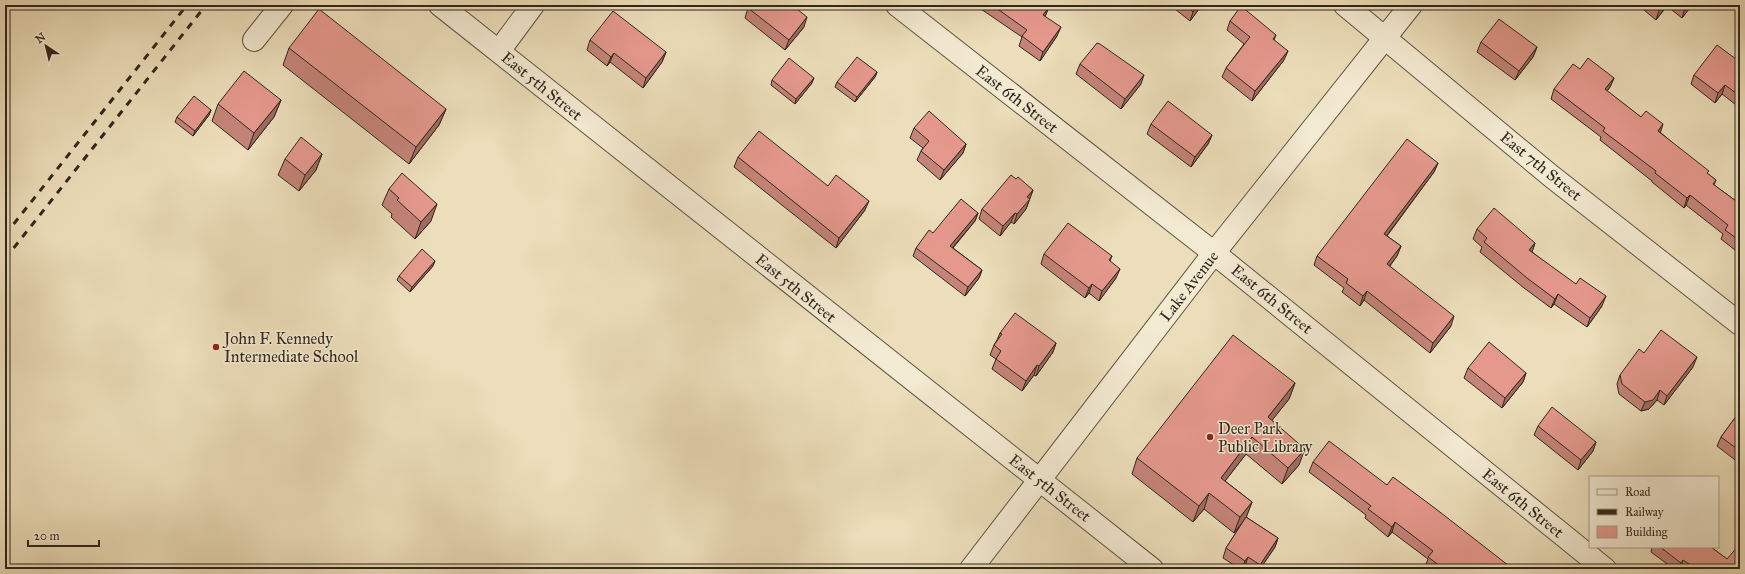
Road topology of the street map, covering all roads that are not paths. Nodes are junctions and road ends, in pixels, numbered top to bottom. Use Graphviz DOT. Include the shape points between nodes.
graph roads {
  1 [pos="282,5"];
  2 [pos="440,5"];
  3 [pos="533,5"];
  4 [pos="897,5"];
  5 [pos="1345,5"];
  6 [pos="1411,5"];
  7 [pos="1385,37"];
  8 [pos="254,40"];
  9 [pos="498,50"];
  10 [pos="1214,253"];
  11 [pos="1740,324"];
  12 [pos="1040,479"];
  13 [pos="971,569"];
  14 [pos="1152,569"];
  15 [pos="1605,569"];
  1 -- 8 [label="street"];
  2 -- 9 [label="street, East 5th Street"];
  3 -- 9 [label="street"];
  4 -- 10 [label="street, East 6th Street"];
  5 -- 7 [label="street, East 7th Street"];
  6 -- 7 [label="street, Lake Avenue"];
  7 -- 10 [label="street, Lake Avenue"];
  7 -- 11 [label="street, East 7th Street" via="1551,176"];
  9 -- 12 [label="street, East 5th Street" via="846,328"];
  10 -- 12 [label="street, Lake Avenue"];
  10 -- 15 [label="street, East 6th Street"];
  12 -- 13 [label="street, Lake Avenue"];
  12 -- 14 [label="street, East 5th Street"];
}
